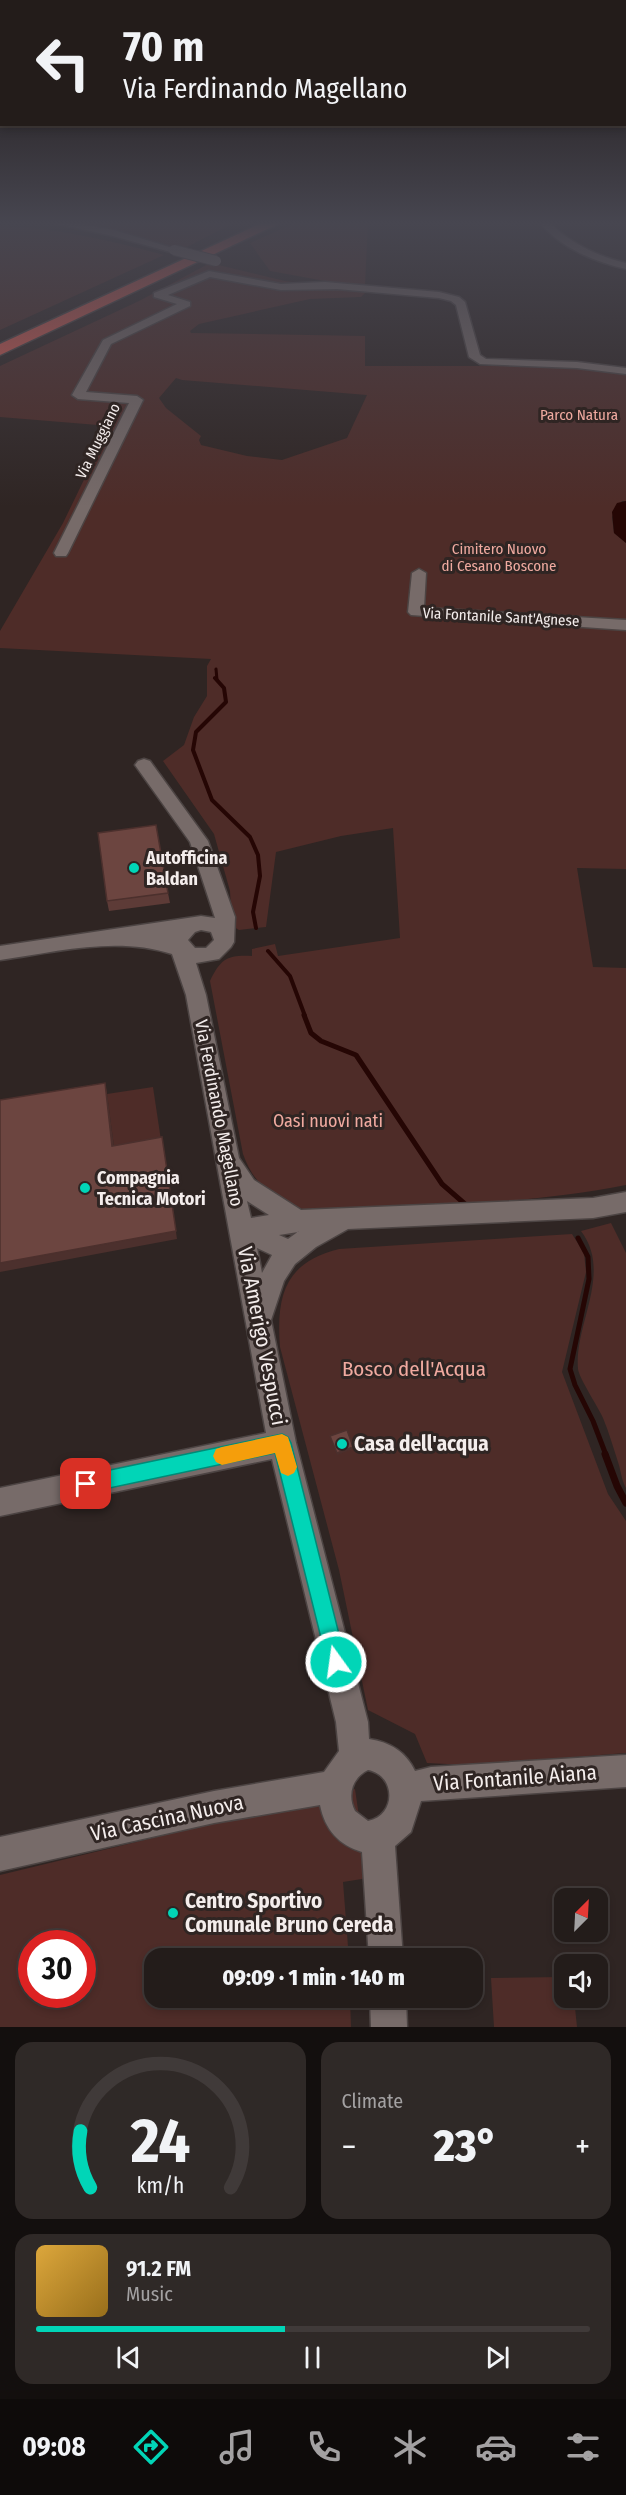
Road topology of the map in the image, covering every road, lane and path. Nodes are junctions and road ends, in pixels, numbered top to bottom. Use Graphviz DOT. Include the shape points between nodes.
graph roads {
  1 [pos="51,318"];
  2 [pos="70,318"];
  3 [pos="158,318"];
  4 [pos="466,318"];
  5 [pos="0,341"];
  6 [pos="0,350"];
  7 [pos="626,371"];
  8 [pos="62,553"];
  9 [pos="419,573"];
  10 [pos="624,625"];
  11 [pos="144,765"];
  12 [pos="217,900"];
  13 [pos="195,924"];
  14 [pos="117,938"];
  15 [pos="220,942"];
  16 [pos="181,949"];
  17 [pos="0,953"];
  18 [pos="196,995"];
  19 [pos="228,1157"];
  20 [pos="626,1202"];
  21 [pos="346,1220"];
  22 [pos="298,1221"];
  23 [pos="242,1230"];
  24 [pos="290,1251"];
  25 [pos="260,1321"];
  26 [pos="282,1443"];
  27 [pos="0,1502"];
  28 [pos="355,1757"];
  29 [pos="626,1771"];
  30 [pos="335,1786"];
  31 [pos="405,1789"];
  32 [pos="378,1837"];
  33 [pos="0,1854"];
  34 [pos="385,1948"];
  35 [pos="388,2008"];
  36 [pos="389,2027"];
  1 -- 5 [label="highway"];
  2 -- 6 [label="highway"];
  3 -- 8 [label="street, Via Muggiano" via="107,342 78,394 137,400"];
  4 -- 7 [label="street, Via Muggiano" via="475,357 484,362"];
  9 -- 10 [label="street, Via Fontanile Sant'Agnese" via="416,612"];
  11 -- 12 [label="street" via="199,841"];
  12 -- 13 [label="street" via="211,913"];
  12 -- 15 [label="street" via="225,917"];
  13 -- 14 [label="street"];
  13 -- 15 [label="street" via="215,925"];
  13 -- 16 [label="street" via="178,939"];
  14 -- 16 [label="street" via="152,940"];
  14 -- 17 [label="street"];
  15 -- 16 [label="street" via="198,957"];
  15 -- 18 [label="street, Via Ferdinando Magellano"];
  16 -- 18 [label="street, Via Ferdinando Magellano"];
  18 -- 19 [label="street, Via Ferdinando Magellano"];
  19 -- 22 [label="street" via="246,1187"];
  19 -- 23 [label="street, Via Ferdinando Magellano"];
  20 -- 21 [label="street" via="594,1208"];
  21 -- 22 [label="street"];
  21 -- 24 [label="street" via="307,1238"];
  22 -- 23 [label="street"];
  23 -- 24 [label="street"];
  23 -- 25 [label="street, Via Amerigo Vespucci"];
  24 -- 25 [label="street" via="268,1285"];
  25 -- 26 [label="street, Via Amerigo Vespucci"];
  26 -- 27 [label="street"];
  26 -- 28 [label="street, Via Amerigo Vespucci" via="352,1722"];
  28 -- 30 [label="street" via="346,1763"];
  28 -- 31 [label="street" via="366,1754 386,1759 401,1776"];
  29 -- 31 [label="street, Via Fontanile Aiana" via="431,1783"];
  30 -- 32 [label="street" via="334,1800 345,1825 354,1833"];
  30 -- 33 [label="street, Via Cascina Nuova" via="214,1807"];
  31 -- 32 [label="street" via="403,1814 397,1825"];
  32 -- 34 [label="street"];
  35 -- 36 [label="street"];
}
